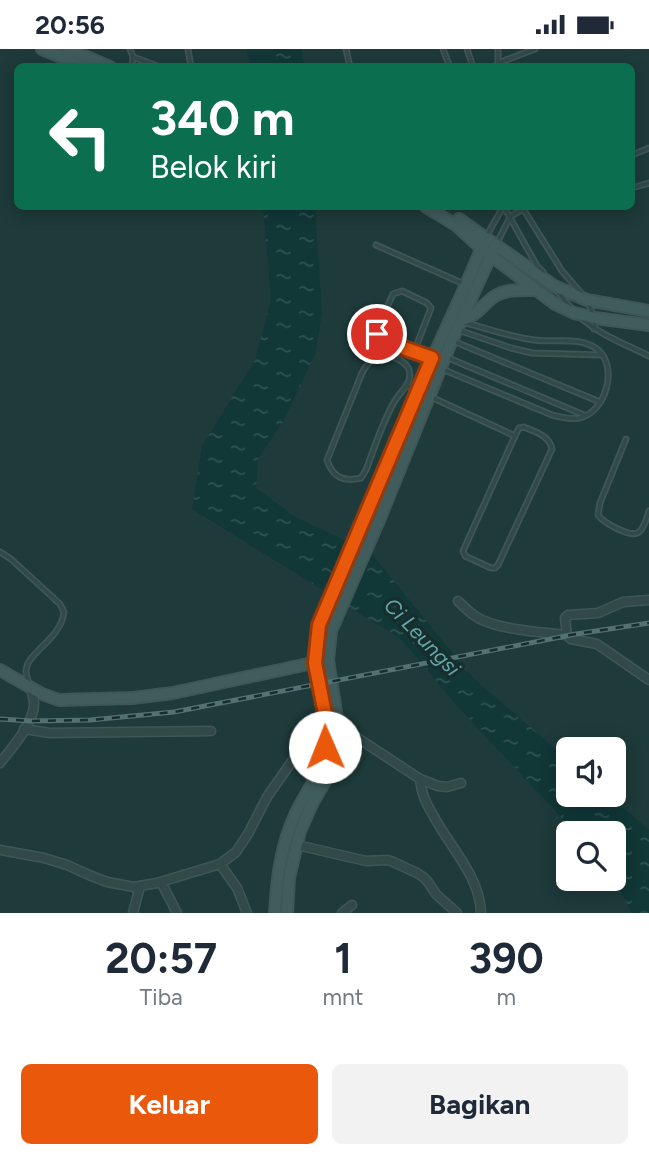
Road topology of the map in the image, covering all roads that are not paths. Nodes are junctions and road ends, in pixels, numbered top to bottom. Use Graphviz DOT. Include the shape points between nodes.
graph roads {
  1 [pos="42,49"];
  2 [pos="68,49"];
  3 [pos="130,49"];
  4 [pos="536,49"];
  5 [pos="133,57"];
  6 [pos="76,63"];
  7 [pos="101,63"];
  8 [pos="132,63"];
  9 [pos="149,63"];
  10 [pos="503,63"];
  11 [pos="431,210"];
  12 [pos="445,210"];
  13 [pos="501,210"];
  14 [pos="505,210"];
  15 [pos="520,210"];
  16 [pos="526,210"];
  17 [pos="510,217"];
  18 [pos="484,243"];
  19 [pos="496,244"];
  20 [pos="376,245"];
  21 [pos="491,255"];
  22 [pos="466,285"];
  23 [pos="554,286"];
  24 [pos="535,290"];
  25 [pos="587,300"];
  26 [pos="649,311"];
  27 [pos="575,313"];
  28 [pos="595,324"];
  29 [pos="649,325"];
  30 [pos="458,328"];
  31 [pos="414,352"];
  32 [pos="603,355"];
  33 [pos="649,356"];
  34 [pos="446,357"];
  35 [pos="434,364"];
  36 [pos="407,386"];
  37 [pos="418,390"];
  38 [pos="430,396"];
  39 [pos="600,402"];
  40 [pos="586,416"];
  41 [pos="514,436"];
  42 [pos="626,439"];
  43 [pos="649,511"];
  44 [pos="0,552"];
  45 [pos="649,600"];
  46 [pos="457,601"];
  47 [pos="567,635"];
  48 [pos="328,660"];
  49 [pos="315,663"];
  50 [pos="0,670"];
  51 [pos="649,680"];
  52 [pos="31,687"];
  53 [pos="325,714"];
  54 [pos="338,725"];
  55 [pos="24,729"];
  56 [pos="211,731"];
  57 [pos="0,763"];
  58 [pos="420,779"];
  59 [pos="461,783"];
  60 [pos="297,845"];
  61 [pos="0,850"];
  62 [pos="220,864"];
  63 [pos="161,882"];
  64 [pos="140,886"];
  65 [pos="352,905"];
  66 [pos="133,913"];
  67 [pos="177,913"];
  68 [pos="247,913"];
  69 [pos="275,913"];
  70 [pos="287,913"];
  71 [pos="342,913"];
  72 [pos="457,913"];
  73 [pos="481,913"];
  1 -- 6 [label="street"];
  2 -- 7 [label="street"];
  3 -- 5 [label="lane"];
  4 -- 10 [label="lane"];
  5 -- 8 [label="lane"];
  5 -- 9 [label="lane"];
  11 -- 18 [label="street"];
  12 -- 18 [label="street"];
  13 -- 18 [label="lane"];
  14 -- 17 [label="lane"];
  15 -- 17 [label="lane"];
  16 -- 25 [label="lane" via="562,271"];
  17 -- 19 [label="lane"];
  17 -- 23 [label="lane" via="537,266"];
  18 -- 19 [label="street"];
  18 -- 21 [label="street"];
  18 -- 22 [label="street"];
  19 -- 21 [label="street"];
  19 -- 23 [label="street"];
  20 -- 22 [label="lane"];
  21 -- 24 [label="street"];
  21 -- 30 [label="street"];
  22 -- 35 [label="street"];
  23 -- 25 [label="street"];
  23 -- 27 [label="lane"];
  24 -- 27 [label="street"];
  24 -- 30 [label="street" via="500,293"];
  25 -- 26 [label="street"];
  25 -- 28 [label="lane"];
  27 -- 28 [label="street"];
  28 -- 29 [label="street"];
  28 -- 33 [label="lane" via="613,341"];
  30 -- 32 [label="lane" via="532,353"];
  30 -- 32 [label="lane" via="537,341 584,343"];
  30 -- 34 [label="street"];
  30 -- 39 [label="lane"];
  31 -- 31 [label="lane" via="381,340 377,334 393,294 399,291 431,308"];
  31 -- 35 [label="lane"];
  32 -- 39 [label="lane" via="609,371"];
  34 -- 35 [label="street"];
  34 -- 40 [label="lane"];
  35 -- 37 [label="street"];
  35 -- 38 [label="street"];
  35 -- 40 [label="lane" via="552,415"];
  36 -- 36 [label="lane" via="409,369 392,356 381,355 367,365 327,460 333,472 350,481 361,478 391,408"];
  36 -- 37 [label="lane"];
  37 -- 49 [label="street" via="319,625"];
  38 -- 41 [label="lane"];
  38 -- 48 [label="street" via="331,631"];
  39 -- 40 [label="lane"];
  41 -- 41 [label="lane" via="524,427 547,439 552,449 498,565 491,569 463,551"];
  42 -- 43 [label="lane" via="598,515 632,534 640,531"];
  44 -- 52 [label="lane" via="64,612 60,628 27,666"];
  45 -- 47 [label="street" via="568,615"];
  46 -- 47 [label="street" via="486,621"];
  47 -- 51 [label="street" via="597,645"];
  48 -- 49 [label="street"];
  48 -- 54 [label="street"];
  49 -- 52 [label="street" via="133,698 59,700"];
  49 -- 53 [label="street"];
  50 -- 52 [label="street"];
  52 -- 55 [label="street" via="34,709"];
  53 -- 62 [label="street" via="275,784 236,852"];
  53 -- 69 [label="street" via="322,762 281,855"];
  54 -- 58 [label="street"];
  54 -- 60 [label="street" via="334,764"];
  55 -- 56 [label="street" via="50,733"];
  55 -- 57 [label="street"];
  58 -- 59 [label="street" via="447,787"];
  58 -- 73 [label="street" via="427,804 475,885"];
  60 -- 70 [label="street"];
  60 -- 72 [label="street" via="366,861 391,861 423,877"];
  61 -- 64 [label="street" via="44,858 107,882"];
  62 -- 63 [label="street"];
  62 -- 68 [label="street"];
  63 -- 64 [label="street"];
  63 -- 67 [label="street"];
  64 -- 66 [label="street"];
  65 -- 71 [label="street"];
}
